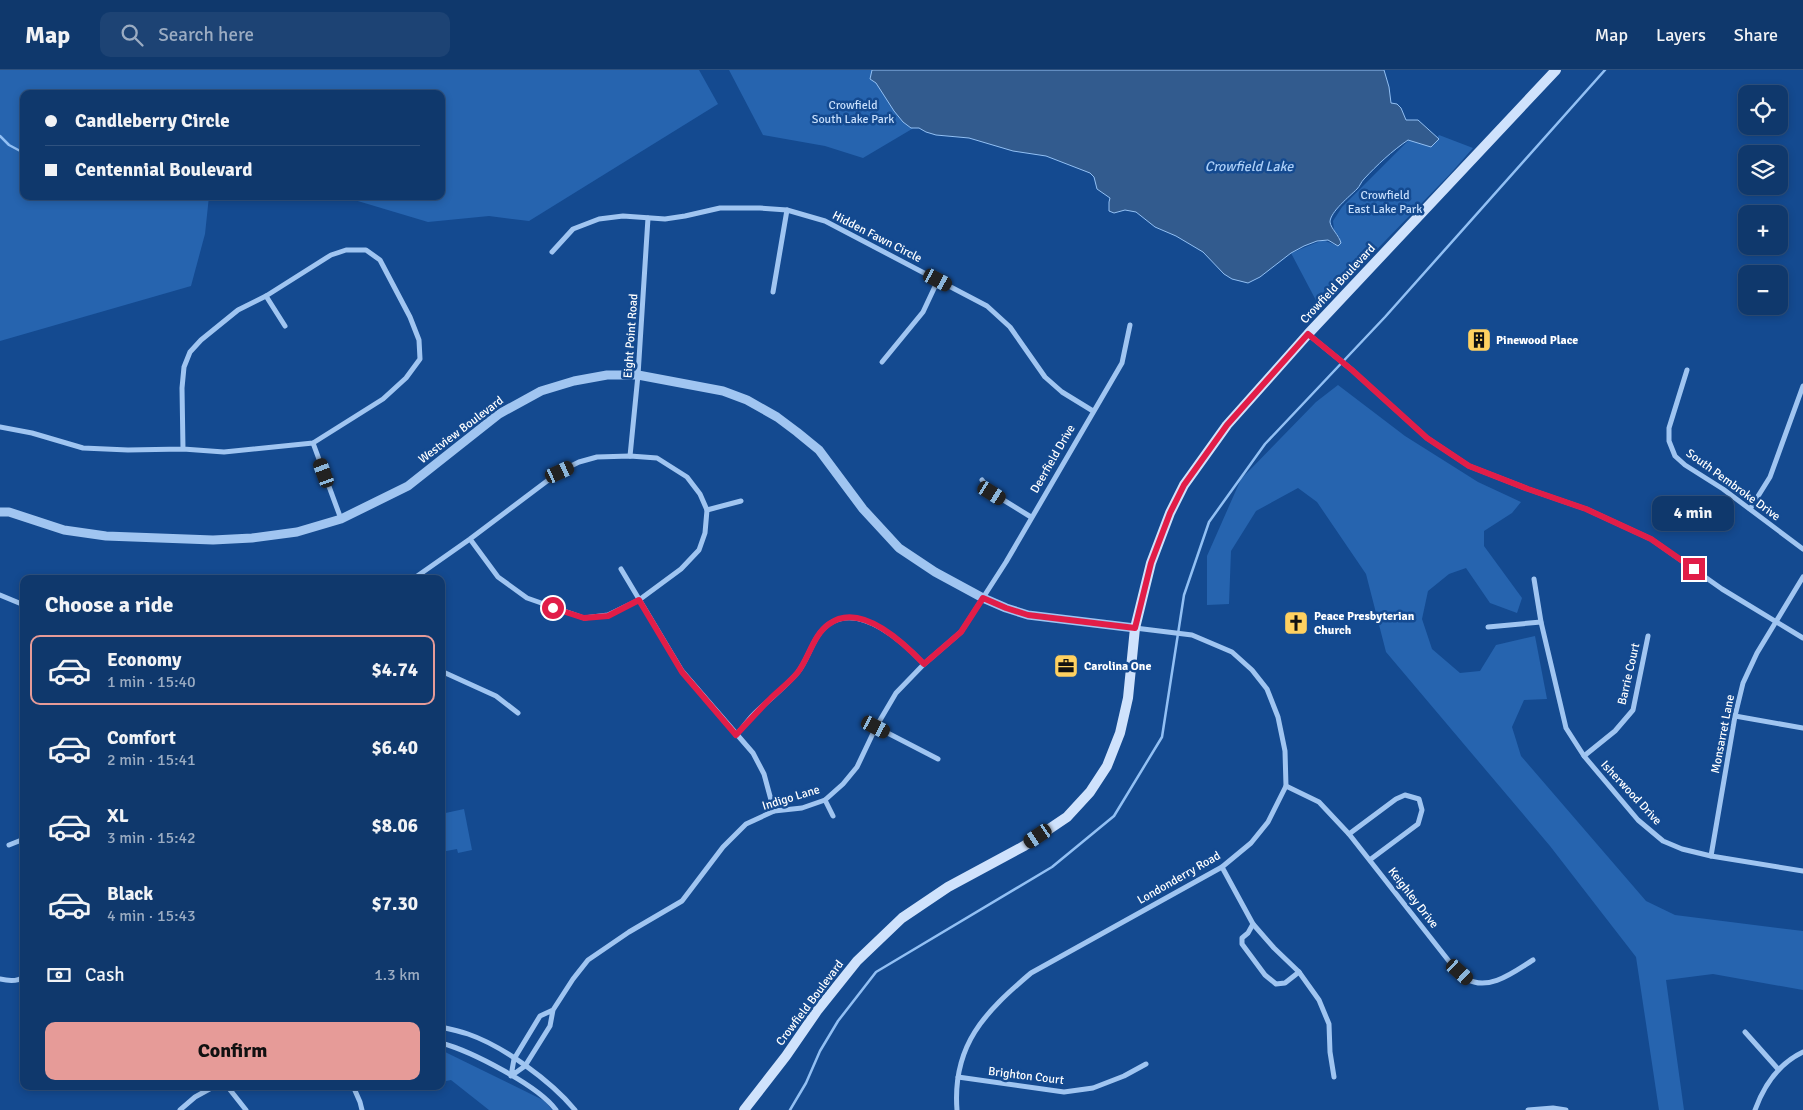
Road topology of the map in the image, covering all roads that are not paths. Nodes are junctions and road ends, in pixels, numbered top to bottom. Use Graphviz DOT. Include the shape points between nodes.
graph roads {
  1 [pos="1556,70"];
  2 [pos="787,210"];
  3 [pos="648,218"];
  4 [pos="552,252"];
  5 [pos="938,280"];
  6 [pos="773,292"];
  7 [pos="266,296"];
  8 [pos="285,326"];
  9 [pos="1130,326"];
  10 [pos="1308,334"];
  11 [pos="882,362"];
  12 [pos="1687,370"];
  13 [pos="638,375"];
  14 [pos="1803,386"];
  15 [pos="1093,411"];
  16 [pos="0,427"];
  17 [pos="313,443"];
  18 [pos="183,449"];
  19 [pos="630,456"];
  20 [pos="982,480"];
  21 [pos="741,501"];
  22 [pos="707,510"];
  23 [pos="1750,510"];
  24 [pos="0,512"];
  25 [pos="1031,517"];
  26 [pos="341,519"];
  27 [pos="470,539"];
  28 [pos="1803,549"];
  29 [pos="621,569"];
  30 [pos="419,575"];
  31 [pos="1803,578"];
  32 [pos="1534,579"];
  33 [pos="0,595"];
  34 [pos="983,598"];
  35 [pos="639,600"];
  36 [pos="20,603"];
  37 [pos="1541,622"];
  38 [pos="1775,622"];
  39 [pos="1488,626"];
  40 [pos="1135,628"];
  41 [pos="1648,636"];
  42 [pos="1803,638"];
  43 [pos="924,664"];
  44 [pos="445,673"];
  45 [pos="518,713"];
  46 [pos="1736,716"];
  47 [pos="876,727"];
  48 [pos="1803,728"];
  49 [pos="736,735"];
  50 [pos="1584,756"];
  51 [pos="938,759"];
  52 [pos="1286,786"];
  53 [pos="824,800"];
  54 [pos="774,811"];
  55 [pos="834,816"];
  56 [pos="1349,834"];
  57 [pos="20,840"];
  58 [pos="8,845"];
  59 [pos="1711,856"];
  60 [pos="1370,859"];
  61 [pos="1222,867"];
  62 [pos="1803,871"];
  63 [pos="1252,924"];
  64 [pos="1533,960"];
  65 [pos="1298,972"];
  66 [pos="0,979"];
  67 [pos="20,979"];
  68 [pos="553,1010"];
  69 [pos="445,1028"];
  70 [pos="1745,1032"];
  71 [pos="445,1044"];
  72 [pos="1803,1052"];
  73 [pos="514,1059"];
  74 [pos="1146,1064"];
  75 [pos="525,1066"];
  76 [pos="1778,1069"];
  77 [pos="511,1076"];
  78 [pos="958,1077"];
  79 [pos="1334,1077"];
  80 [pos="208,1090"];
  81 [pos="230,1090"];
  82 [pos="354,1090"];
  83 [pos="180,1110"];
  84 [pos="246,1110"];
  85 [pos="362,1110"];
  86 [pos="556,1110"];
  87 [pos="575,1110"];
  88 [pos="744,1110"];
  89 [pos="957,1110"];
  90 [pos="1528,1110"];
  91 [pos="1566,1110"];
  92 [pos="1755,1110"];
  1 -- 10 [label="main road, Crowfield Boulevard"];
  2 -- 3 [label="street, Hidden Fawn Circle" via="720,208 665,219"];
  2 -- 5 [label="street, Hidden Fawn Circle" via="826,221"];
  2 -- 6 [label="street"];
  3 -- 4 [label="street, Hidden Fawn Circle" via="623,216 599,219 573,229"];
  3 -- 13 [label="street, Eight Point Road"];
  5 -- 11 [label="street" via="924,312"];
  5 -- 15 [label="street, Hidden Fawn Circle" via="987,306 1010,327 1044,377"];
  7 -- 8 [label="street"];
  7 -- 17 [label="street" via="331,255 346,250 366,250 380,260 419,340 420,358 406,378 383,399"];
  7 -- 18 [label="street" via="238,310 190,352 184,367 182,388"];
  9 -- 15 [label="street, Deerfield Drive" via="1122,363"];
  10 -- 38 [label="street" via="1427,438 1469,466 1586,509 1651,539"];
  10 -- 40 [label="main road, Crowfield Boulevard" via="1227,425 1184,485 1151,563"];
  12 -- 23 [label="street, South Pembroke Drive" via="1668,441 1675,456 1685,465"];
  13 -- 19 [label="street, Eight Point Road"];
  13 -- 26 [label="street, Westview Boulevard" via="607,374 540,391 499,414 408,486"];
  13 -- 34 [label="street, Westview Boulevard" via="723,390 777,417 818,450 880,530 899,548"];
  14 -- 23 [label="street" via="1770,477"];
  15 -- 25 [label="street, Deerfield Drive"];
  16 -- 18 [label="street" via="83,448"];
  17 -- 18 [label="street" via="224,452"];
  17 -- 26 [label="street"];
  19 -- 22 [label="street" via="657,458 672,466 687,477"];
  19 -- 27 [label="street" via="597,457 579,462 560,472"];
  20 -- 25 [label="street" via="992,493"];
  21 -- 22 [label="street"];
  22 -- 35 [label="street" via="705,533 699,550 681,569"];
  23 -- 28 [label="street, South Pembroke Drive"];
  24 -- 26 [label="street, Westview Boulevard" via="64,530 106,536 213,540 297,532"];
  25 -- 34 [label="street, Deerfield Drive"];
  27 -- 30 [label="street"];
  27 -- 35 [label="street" via="498,577 527,598 553,608 584,618 608,616"];
  29 -- 35 [label="street"];
  31 -- 38 [label="street, Monsarret Lane"];
  32 -- 37 [label="street, Isherwood Drive"];
  33 -- 36 [label="street"];
  34 -- 40 [label="street, Westview Boulevard" via="1028,615"];
  34 -- 43 [label="street, Indigo Lane" via="961,632"];
  35 -- 49 [label="street" via="682,672"];
  37 -- 39 [label="street"];
  37 -- 50 [label="street, Isherwood Drive" via="1566,728"];
  38 -- 42 [label="street"];
  38 -- 46 [label="street, Monsarret Lane" via="1744,682"];
  40 -- 52 [label="street, Londonderry Road" via="1192,635 1232,652 1252,670 1267,689 1278,717 1285,751"];
  40 -- 88 [label="main road, Crowfield Boulevard" via="1128,698 1120,733 1107,766 1090,792 1067,817 1024,846 948,887 902,918 857,961"];
  41 -- 50 [label="street, Barrie Court" via="1633,710 1616,731"];
  43 -- 47 [label="street, Indigo Lane" via="896,693"];
  43 -- 49 [label="street" via="908,647 879,626 846,617 829,624 813,644 799,671"];
  44 -- 45 [label="street" via="496,696"];
  46 -- 48 [label="street"];
  46 -- 59 [label="street, Monsarret Lane"];
  47 -- 51 [label="street"];
  47 -- 53 [label="street, Indigo Lane" via="857,767"];
  49 -- 54 [label="street" via="753,753 764,774"];
  50 -- 59 [label="street, Isherwood Drive" via="1638,820 1663,841"];
  52 -- 56 [label="street, Keighley Drive" via="1319,802"];
  52 -- 61 [label="street, Londonderry Road" via="1268,822 1251,843"];
  53 -- 54 [label="street, Indigo Lane" via="802,808"];
  53 -- 55 [label="street"];
  54 -- 68 [label="street, Indigo Lane" via="746,824 682,901 588,960"];
  56 -- 60 [label="street, Keighley Drive"];
  56 -- 60 [label="street" via="1405,794 1419,799 1422,810 1418,824"];
  57 -- 58 [label="street"];
  59 -- 62 [label="street, Isherwood Drive"];
  60 -- 64 [label="street, Keighley Drive" via="1452,965 1468,980 1485,984 1504,978"];
  61 -- 63 [label="street"];
  61 -- 78 [label="street, Londonderry Road" via="1031,973 982,1019 970,1040"];
  63 -- 65 [label="street"];
  63 -- 65 [label="street" via="1242,938 1242,944 1265,975 1276,984 1285,983"];
  65 -- 79 [label="street" via="1319,1000 1329,1024"];
  66 -- 67 [label="street"];
  68 -- 73 [label="street, Indigo Lane" via="540,1016"];
  68 -- 75 [label="street, Indigo Lane" via="550,1026"];
  69 -- 73 [label="street" via="467,1033"];
  70 -- 76 [label="street"];
  71 -- 77 [label="street" via="475,1055"];
  72 -- 76 [label="street"];
  73 -- 75 [label="street"];
  73 -- 77 [label="street, Indigo Lane"];
  74 -- 78 [label="street, Brighton Court" via="1093,1088 1064,1092"];
  75 -- 77 [label="street, Indigo Lane"];
  75 -- 87 [label="street" via="550,1084"];
  76 -- 92 [label="street" via="1762,1092"];
  77 -- 86 [label="street" via="543,1095"];
  78 -- 89 [label="street, Londonderry Road"];
  80 -- 83 [label="street"];
  81 -- 84 [label="street"];
  82 -- 85 [label="street"];
  90 -- 91 [label="street"];
}
